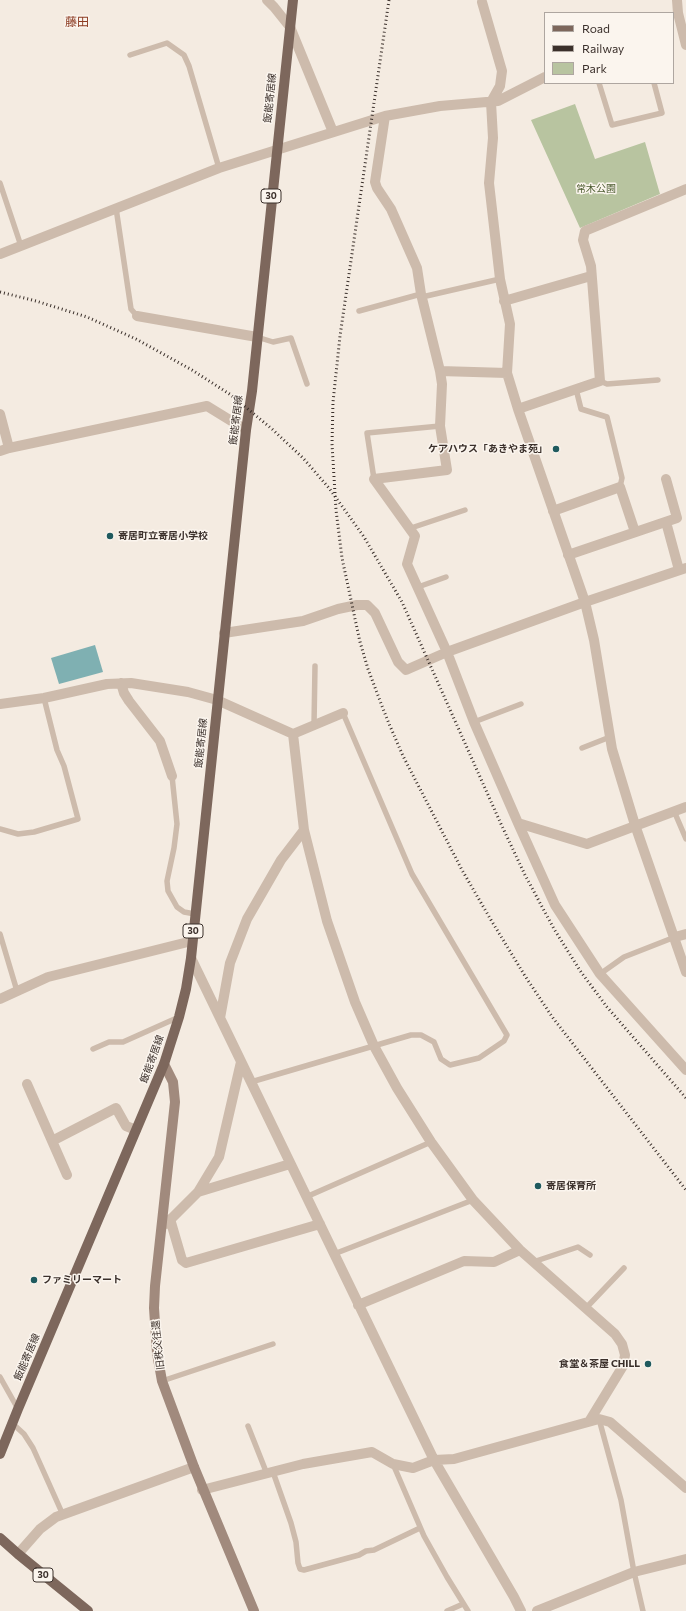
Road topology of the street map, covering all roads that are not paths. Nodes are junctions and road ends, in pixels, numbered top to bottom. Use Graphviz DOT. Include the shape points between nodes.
graph roads {
  1 [pos="267,0"];
  2 [pos="293,0"];
  3 [pos="677,0"];
  4 [pos="482,1"];
  5 [pos="679,12"];
  6 [pos="290,27"];
  7 [pos="686,45"];
  8 [pos="130,55"];
  9 [pos="544,78"];
  10 [pos="599,84"];
  11 [pos="654,84"];
  12 [pos="491,102"];
  13 [pos="386,116"];
  14 [pos="334,132"];
  15 [pos="276,150"];
  16 [pos="219,168"];
  17 [pos="0,183"];
  18 [pos="686,189"];
  19 [pos="116,208"];
  20 [pos="21,246"];
  21 [pos="0,254"];
  22 [pos="591,276"];
  23 [pos="500,279"];
  24 [pos="422,295"];
  25 [pos="504,301"];
  26 [pos="359,311"];
  27 [pos="137,316"];
  28 [pos="257,337"];
  29 [pos="440,370"];
  30 [pos="507,373"];
  31 [pos="658,380"];
  32 [pos="600,381"];
  33 [pos="307,384"];
  34 [pos="576,389"];
  35 [pos="518,409"];
  36 [pos="0,414"];
  37 [pos="247,426"];
  38 [pos="440,426"];
  39 [pos="5,450"];
  40 [pos="374,479"];
  41 [pos="666,480"];
  42 [pos="620,487"];
  43 [pos="465,510"];
  44 [pos="553,511"];
  45 [pos="666,522"];
  46 [pos="411,528"];
  47 [pos="635,532"];
  48 [pos="568,555"];
  49 [pos="683,569"];
  50 [pos="446,577"];
  51 [pos="418,587"];
  52 [pos="585,602"];
  53 [pos="224,633"];
  54 [pos="444,653"];
  55 [pos="316,666"];
  56 [pos="121,682"];
  57 [pos="44,698"];
  58 [pos="217,700"];
  59 [pos="0,704"];
  60 [pos="521,704"];
  61 [pos="343,713"];
  62 [pos="474,722"];
  63 [pos="314,725"];
  64 [pos="293,734"];
  65 [pos="610,737"];
  66 [pos="582,748"];
  67 [pos="172,776"];
  68 [pos="686,806"];
  69 [pos="674,811"];
  70 [pos="518,823"];
  71 [pos="635,825"];
  72 [pos="0,829"];
  73 [pos="304,830"];
  74 [pos="686,839"];
  75 [pos="195,914"];
  76 [pos="0,934"];
  77 [pos="686,934"];
  78 [pos="674,937"];
  79 [pos="192,941"];
  80 [pos="191,958"];
  81 [pos="686,972"];
  82 [pos="600,974"];
  83 [pos="17,991"];
  84 [pos="0,999"];
  85 [pos="179,1017"];
  86 [pos="220,1018"];
  87 [pos="374,1046"];
  88 [pos="93,1049"];
  89 [pos="241,1062"];
  90 [pos="164,1064"];
  91 [pos="686,1070"];
  92 [pos="251,1082"];
  93 [pos="27,1084"];
  94 [pos="136,1130"];
  95 [pos="52,1141"];
  96 [pos="431,1142"];
  97 [pos="290,1164"];
  98 [pos="68,1175"];
  99 [pos="198,1192"];
  100 [pos="306,1197"];
  101 [pos="472,1200"];
  102 [pos="170,1219"];
  103 [pos="320,1224"];
  104 [pos="161,1230"];
  105 [pos="520,1250"];
  106 [pos="334,1254"];
  107 [pos="590,1254"];
  108 [pos="533,1262"];
  109 [pos="624,1268"];
  110 [pos="358,1306"];
  111 [pos="586,1308"];
  112 [pos="273,1344"];
  113 [pos="0,1377"];
  114 [pos="162,1381"];
  115 [pos="18,1409"];
  116 [pos="595,1420"];
  117 [pos="12,1423"];
  118 [pos="248,1426"];
  119 [pos="0,1454"];
  120 [pos="434,1460"];
  121 [pos="393,1464"];
  122 [pos="194,1467"];
  123 [pos="270,1473"];
  124 [pos="686,1488"];
  125 [pos="202,1490"];
  126 [pos="63,1515"];
  127 [pos="420,1528"];
  128 [pos="1,1541"];
  129 [pos="18,1554"];
  130 [pos="686,1559"];
  131 [pos="634,1572"];
  132 [pos="463,1604"];
  133 [pos="88,1611"];
  134 [pos="254,1611"];
  135 [pos="447,1611"];
  136 [pos="468,1611"];
  137 [pos="520,1611"];
  138 [pos="536,1611"];
  139 [pos="643,1611"];
  1 -- 6 [label="street"];
  2 -- 6 [label="main road, 飯能寄居線 / 30"];
  3 -- 5 [label="street"];
  4 -- 12 [label="street" via="502,70 500,86"];
  5 -- 7 [label="street"];
  6 -- 14 [label="street"];
  6 -- 15 [label="main road, 飯能寄居線 / 30"];
  8 -- 16 [label="lane" via="166,44 184,55"];
  9 -- 12 [label="street" via="498,102"];
  10 -- 11 [label="lane" via="612,125 662,113"];
  12 -- 13 [label="street" via="440,106"];
  12 -- 23 [label="street" via="493,138 489,183"];
  13 -- 14 [label="street"];
  13 -- 24 [label="street" via="375,182 391,209 417,268"];
  14 -- 15 [label="street"];
  15 -- 16 [label="street"];
  15 -- 28 [label="main road, 飯能寄居線 / 30"];
  16 -- 19 [label="street"];
  17 -- 20 [label="lane"];
  18 -- 22 [label="street" via="585,231 583,240 591,266"];
  19 -- 20 [label="street"];
  19 -- 27 [label="lane" via="130,309"];
  20 -- 21 [label="street"];
  22 -- 25 [label="street"];
  22 -- 32 [label="street"];
  23 -- 24 [label="lane"];
  23 -- 25 [label="street"];
  24 -- 26 [label="lane"];
  24 -- 29 [label="street"];
  25 -- 30 [label="street" via="510,324"];
  27 -- 28 [label="street"];
  28 -- 33 [label="lane" via="273,342 291,338"];
  28 -- 37 [label="main road, 飯能寄居線 / 30"];
  29 -- 30 [label="street"];
  29 -- 38 [label="street"];
  30 -- 35 [label="street"];
  31 -- 32 [label="lane" via="607,384"];
  32 -- 34 [label="street"];
  34 -- 35 [label="street"];
  34 -- 42 [label="lane" via="581,409 607,417 622,478"];
  35 -- 44 [label="street"];
  36 -- 39 [label="street"];
  37 -- 39 [label="street" via="207,406"];
  37 -- 53 [label="main road, 飯能寄居線 / 30"];
  38 -- 40 [label="street" via="447,470"];
  38 -- 40 [label="lane" via="367,433"];
  40 -- 46 [label="street"];
  41 -- 45 [label="street" via="677,518"];
  42 -- 44 [label="street"];
  42 -- 47 [label="street"];
  43 -- 46 [label="lane"];
  44 -- 48 [label="street"];
  45 -- 47 [label="street"];
  45 -- 49 [label="street"];
  46 -- 51 [label="street" via="415,536 408,564"];
  47 -- 48 [label="street"];
  48 -- 52 [label="street"];
  49 -- 52 [label="street"];
  50 -- 51 [label="lane"];
  51 -- 54 [label="street"];
  52 -- 54 [label="street"];
  52 -- 65 [label="street"];
  53 -- 54 [label="street" via="303,621 338,609 367,605 375,613 398,662 406,670"];
  53 -- 58 [label="main road, 飯能寄居線 / 30"];
  54 -- 62 [label="street"];
  55 -- 63 [label="lane"];
  56 -- 57 [label="street"];
  56 -- 58 [label="street" via="188,692"];
  56 -- 67 [label="street" via="129,701 160,741"];
  57 -- 59 [label="street"];
  57 -- 72 [label="lane" via="78,819 34,832 18,834"];
  58 -- 64 [label="street"];
  58 -- 75 [label="main road, 飯能寄居線 / 30"];
  60 -- 62 [label="lane"];
  61 -- 63 [label="street"];
  61 -- 87 [label="lane" via="412,874 507,1035 504,1041 478,1058 450,1066 441,1059 434,1042 421,1035"];
  62 -- 70 [label="street"];
  63 -- 64 [label="street"];
  64 -- 73 [label="street"];
  65 -- 66 [label="lane"];
  65 -- 71 [label="street"];
  67 -- 75 [label="lane" via="177,824 167,881 168,890 177,906 184,912"];
  68 -- 69 [label="street"];
  69 -- 71 [label="street"];
  69 -- 74 [label="lane"];
  70 -- 71 [label="street" via="587,844"];
  70 -- 82 [label="street" via="555,906"];
  71 -- 78 [label="street"];
  73 -- 86 [label="street" via="281,860 247,919 230,963"];
  73 -- 87 [label="street" via="327,921 355,1002"];
  75 -- 79 [label="main road, 飯能寄居線 / 30"];
  76 -- 83 [label="lane"];
  77 -- 78 [label="street"];
  78 -- 81 [label="street"];
  78 -- 82 [label="lane" via="624,957"];
  79 -- 80 [label="main road, 飯能寄居線 / 30"];
  79 -- 83 [label="street" via="48,977"];
  80 -- 85 [label="main road, 飯能寄居線 / 30"];
  80 -- 86 [label="street"];
  82 -- 91 [label="street"];
  83 -- 84 [label="street"];
  85 -- 88 [label="lane" via="123,1042 109,1042"];
  85 -- 90 [label="main road, 飯能寄居線 / 30"];
  86 -- 89 [label="street"];
  87 -- 92 [label="lane"];
  87 -- 96 [label="street"];
  89 -- 92 [label="street"];
  89 -- 99 [label="street" via="219,1157"];
  90 -- 94 [label="main road, 飯能寄居線 / 30"];
  90 -- 104 [label="street, 旧秩父往還" via="174,1082 175,1102"];
  92 -- 97 [label="street"];
  93 -- 95 [label="street"];
  94 -- 95 [label="street" via="126,1126 116,1108"];
  94 -- 115 [label="main road, 飯能寄居線 / 30"];
  95 -- 98 [label="street"];
  96 -- 100 [label="lane"];
  96 -- 101 [label="street"];
  97 -- 99 [label="street"];
  97 -- 100 [label="street"];
  99 -- 102 [label="street"];
  100 -- 103 [label="street"];
  101 -- 105 [label="street"];
  101 -- 106 [label="lane"];
  102 -- 103 [label="street" via="182,1260 186,1263"];
  102 -- 104 [label="street"];
  103 -- 106 [label="street"];
  104 -- 114 [label="street, 旧秩父往還" via="154,1308"];
  105 -- 108 [label="street"];
  105 -- 110 [label="street" via="494,1262 464,1261"];
  106 -- 110 [label="street"];
  107 -- 108 [label="lane" via="578,1248"];
  108 -- 111 [label="street"];
  109 -- 111 [label="lane"];
  110 -- 120 [label="street"];
  111 -- 116 [label="street" via="615,1334 622,1344 625,1355 623,1366"];
  112 -- 114 [label="lane"];
  113 -- 115 [label="lane"];
  114 -- 122 [label="street, 旧秩父往還"];
  115 -- 117 [label="main road, 飯能寄居線 / 30"];
  116 -- 120 [label="street" via="454,1460"];
  116 -- 124 [label="street" via="610,1422"];
  116 -- 131 [label="lane" via="621,1500"];
  117 -- 119 [label="main road, 飯能寄居線 / 30"];
  117 -- 126 [label="lane" via="24,1434 33,1448"];
  118 -- 123 [label="lane"];
  120 -- 121 [label="street" via="413,1468"];
  120 -- 137 [label="street"];
  121 -- 123 [label="street" via="372,1452 303,1464"];
  121 -- 127 [label="lane"];
  122 -- 125 [label="street, 旧秩父往還"];
  122 -- 126 [label="street"];
  123 -- 125 [label="street"];
  123 -- 127 [label="lane" via="291,1523 298,1563 304,1570 374,1550"];
  125 -- 134 [label="street, 旧秩父往還"];
  126 -- 129 [label="street" via="40,1529"];
  127 -- 132 [label="lane"];
  128 -- 129 [label="main road, 30"];
  129 -- 133 [label="main road, 30"];
  130 -- 131 [label="street"];
  131 -- 138 [label="street"];
  131 -- 139 [label="lane"];
  132 -- 135 [label="lane"];
  132 -- 136 [label="lane"];
}
